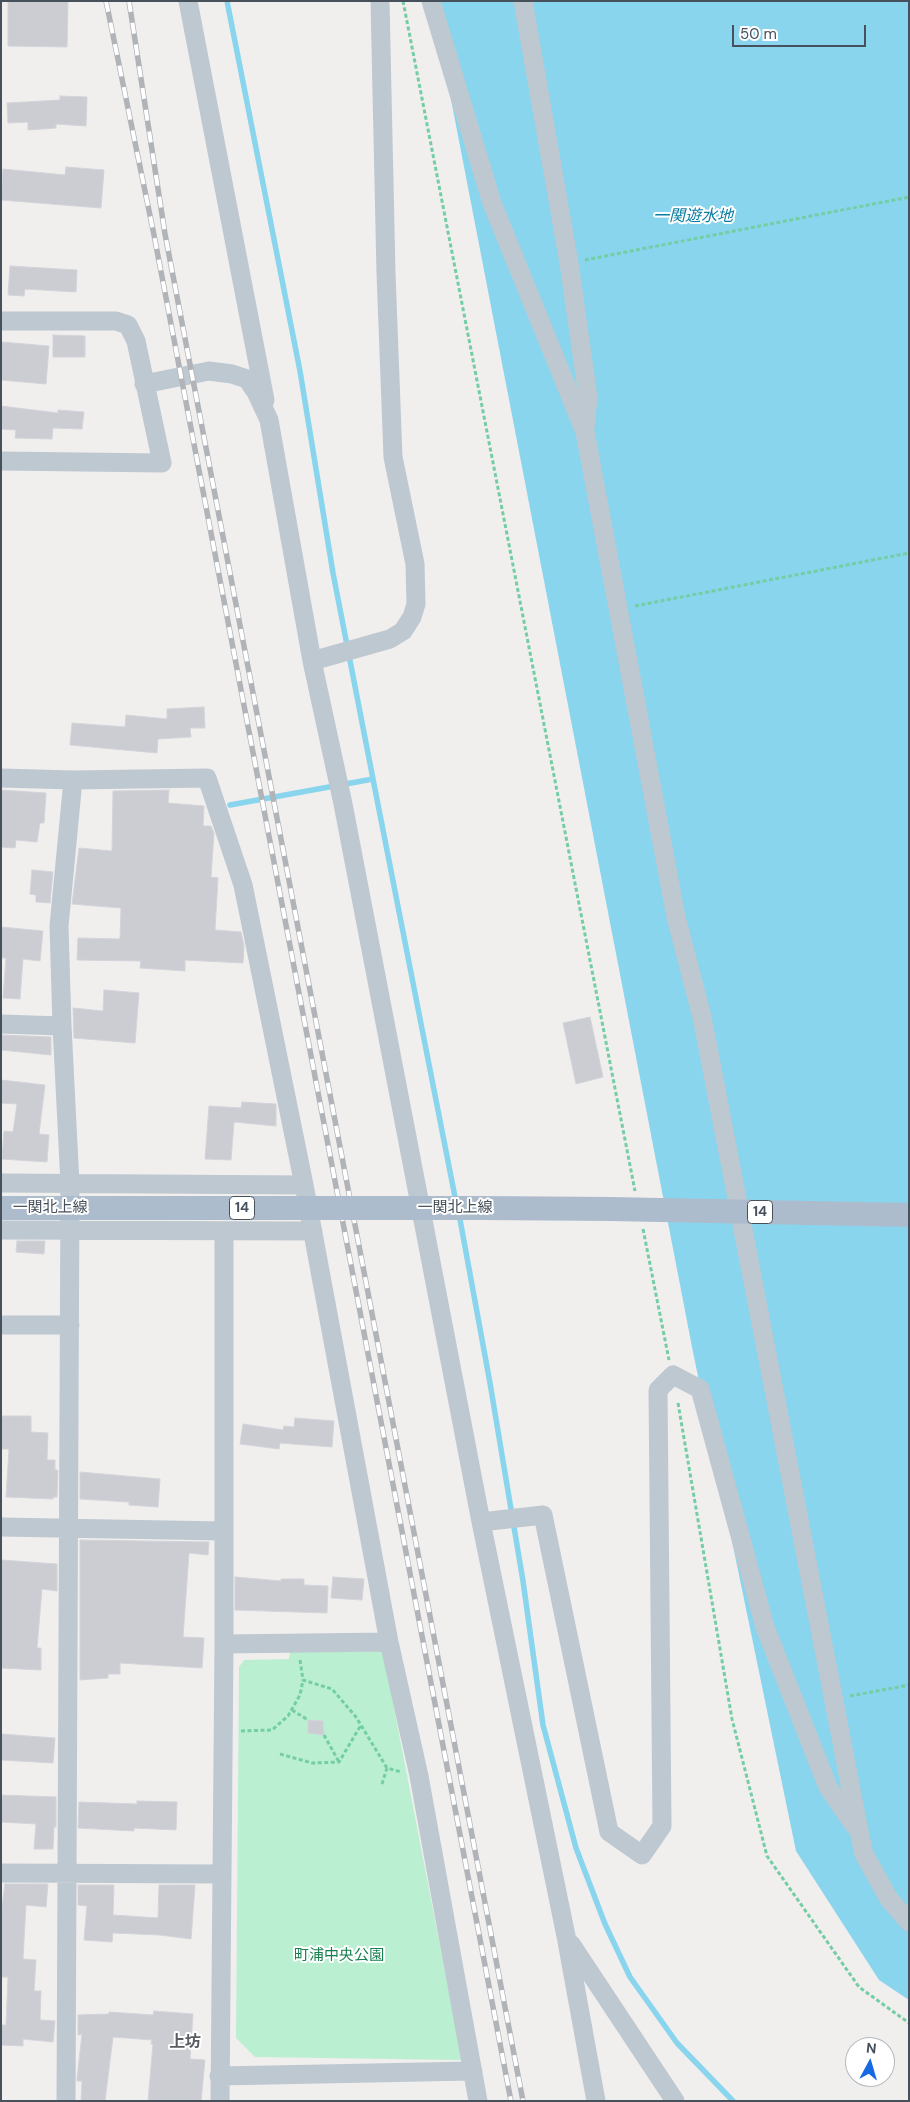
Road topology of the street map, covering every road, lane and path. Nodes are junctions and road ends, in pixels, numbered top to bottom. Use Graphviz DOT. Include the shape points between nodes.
graph roads {
  1 [pos="188,1"];
  2 [pos="380,1"];
  3 [pos="403,1"];
  4 [pos="431,1"];
  5 [pos="523,1"];
  6 [pos="909,197"];
  7 [pos="569,263"];
  8 [pos="1,321"];
  9 [pos="144,384"];
  10 [pos="269,420"];
  11 [pos="585,432"];
  12 [pos="1,461"];
  13 [pos="909,553"];
  14 [pos="619,609"];
  15 [pos="312,661"];
  16 [pos="1,778"];
  17 [pos="73,780"];
  18 [pos="1,1024"];
  19 [pos="62,1026"];
  20 [pos="1,1183"];
  21 [pos="70,1184"];
  22 [pos="304,1184"];
  23 [pos="636,1192"];
  24 [pos="1,1208"];
  25 [pos="909,1215"];
  26 [pos="642,1221"];
  27 [pos="1,1230"];
  28 [pos="70,1230"];
  29 [pos="224,1230"];
  30 [pos="313,1231"];
  31 [pos="1,1325"];
  32 [pos="70,1325"];
  33 [pos="672,1375"];
  34 [pos="488,1522"];
  35 [pos="1,1527"];
  36 [pos="69,1527"];
  37 [pos="223,1531"];
  38 [pos="389,1642"];
  39 [pos="224,1644"];
  40 [pos="298,1644"];
  41 [pos="303,1680"];
  42 [pos="909,1685"];
  43 [pos="842,1698"];
  44 [pos="292,1710"];
  45 [pos="308,1720"];
  46 [pos="361,1724"];
  47 [pos="223,1732"];
  48 [pos="324,1735"];
  49 [pos="280,1754"];
  50 [pos="339,1762"];
  51 [pos="387,1768"];
  52 [pos="419,1776"];
  53 [pos="382,1784"];
  54 [pos="859,1831"];
  55 [pos="1,1873"];
  56 [pos="68,1873"];
  57 [pos="222,1874"];
  58 [pos="909,1922"];
  59 [pos="566,1936"];
  60 [pos="909,2023"];
  61 [pos="472,2071"];
  62 [pos="219,2076"];
  63 [pos="66,2101"];
  64 [pos="220,2101"];
  65 [pos="478,2101"];
  66 [pos="596,2101"];
  67 [pos="675,2101"];
  1 -- 10 [label="street"];
  2 -- 15 [label="street" via="393,457 415,564 416,604 403,631 390,640"];
  3 -- 23 [label="path"];
  4 -- 11 [label="street" via="492,203"];
  5 -- 7 [label="street"];
  6 -- 7 [label="path"];
  7 -- 11 [label="street" via="588,398"];
  8 -- 9 [label="street" via="116,321 128,325 136,341"];
  9 -- 10 [label="street" via="209,371 232,374 247,379"];
  9 -- 12 [label="street" via="162,463"];
  10 -- 15 [label="street"];
  11 -- 14 [label="street"];
  13 -- 14 [label="path"];
  14 -- 54 [label="street" via="676,917 702,1017"];
  15 -- 34 [label="street"];
  16 -- 17 [label="street"];
  17 -- 19 [label="street" via="60,926"];
  17 -- 22 [label="street" via="207,778 243,885"];
  18 -- 19 [label="street"];
  19 -- 21 [label="street"];
  20 -- 21 [label="street"];
  21 -- 22 [label="street"];
  21 -- 28 [label="street"];
  22 -- 30 [label="street"];
  24 -- 25 [label="main road, 一関北上線 / 14, bridge" via="482,1208"];
  26 -- 33 [label="path"];
  27 -- 28 [label="street"];
  28 -- 29 [label="street"];
  28 -- 32 [label="street"];
  29 -- 30 [label="street"];
  29 -- 37 [label="street"];
  30 -- 38 [label="street"];
  31 -- 32 [label="street"];
  32 -- 36 [label="street"];
  33 -- 34 [label="street" via="658,1390 662,1826 642,1855 609,1832 543,1515"];
  33 -- 54 [label="street" via="700,1389 764,1627 828,1787"];
  33 -- 60 [label="path" via="732,1719 767,1856 859,1987"];
  34 -- 59 [label="street"];
  35 -- 36 [label="street"];
  36 -- 37 [label="street"];
  36 -- 56 [label="street"];
  37 -- 39 [label="street"];
  38 -- 40 [label="street"];
  38 -- 52 [label="street"];
  39 -- 40 [label="street"];
  39 -- 47 [label="street"];
  40 -- 41 [label="path"];
  41 -- 44 [label="path"];
  41 -- 46 [label="path" via="332,1689"];
  42 -- 43 [label="path"];
  44 -- 45 [label="path"];
  44 -- 47 [label="path" via="272,1730"];
  46 -- 50 [label="path"];
  46 -- 51 [label="path"];
  47 -- 57 [label="street"];
  48 -- 50 [label="path"];
  49 -- 50 [label="path" via="312,1763"];
  51 -- 52 [label="path"];
  51 -- 53 [label="path"];
  52 -- 61 [label="street"];
  54 -- 58 [label="street" via="864,1854 890,1899"];
  55 -- 56 [label="street"];
  56 -- 57 [label="street"];
  56 -- 63 [label="street"];
  57 -- 62 [label="street"];
  59 -- 66 [label="street"];
  59 -- 67 [label="street"];
  61 -- 62 [label="street"];
  61 -- 65 [label="street"];
  62 -- 64 [label="street"];
}
